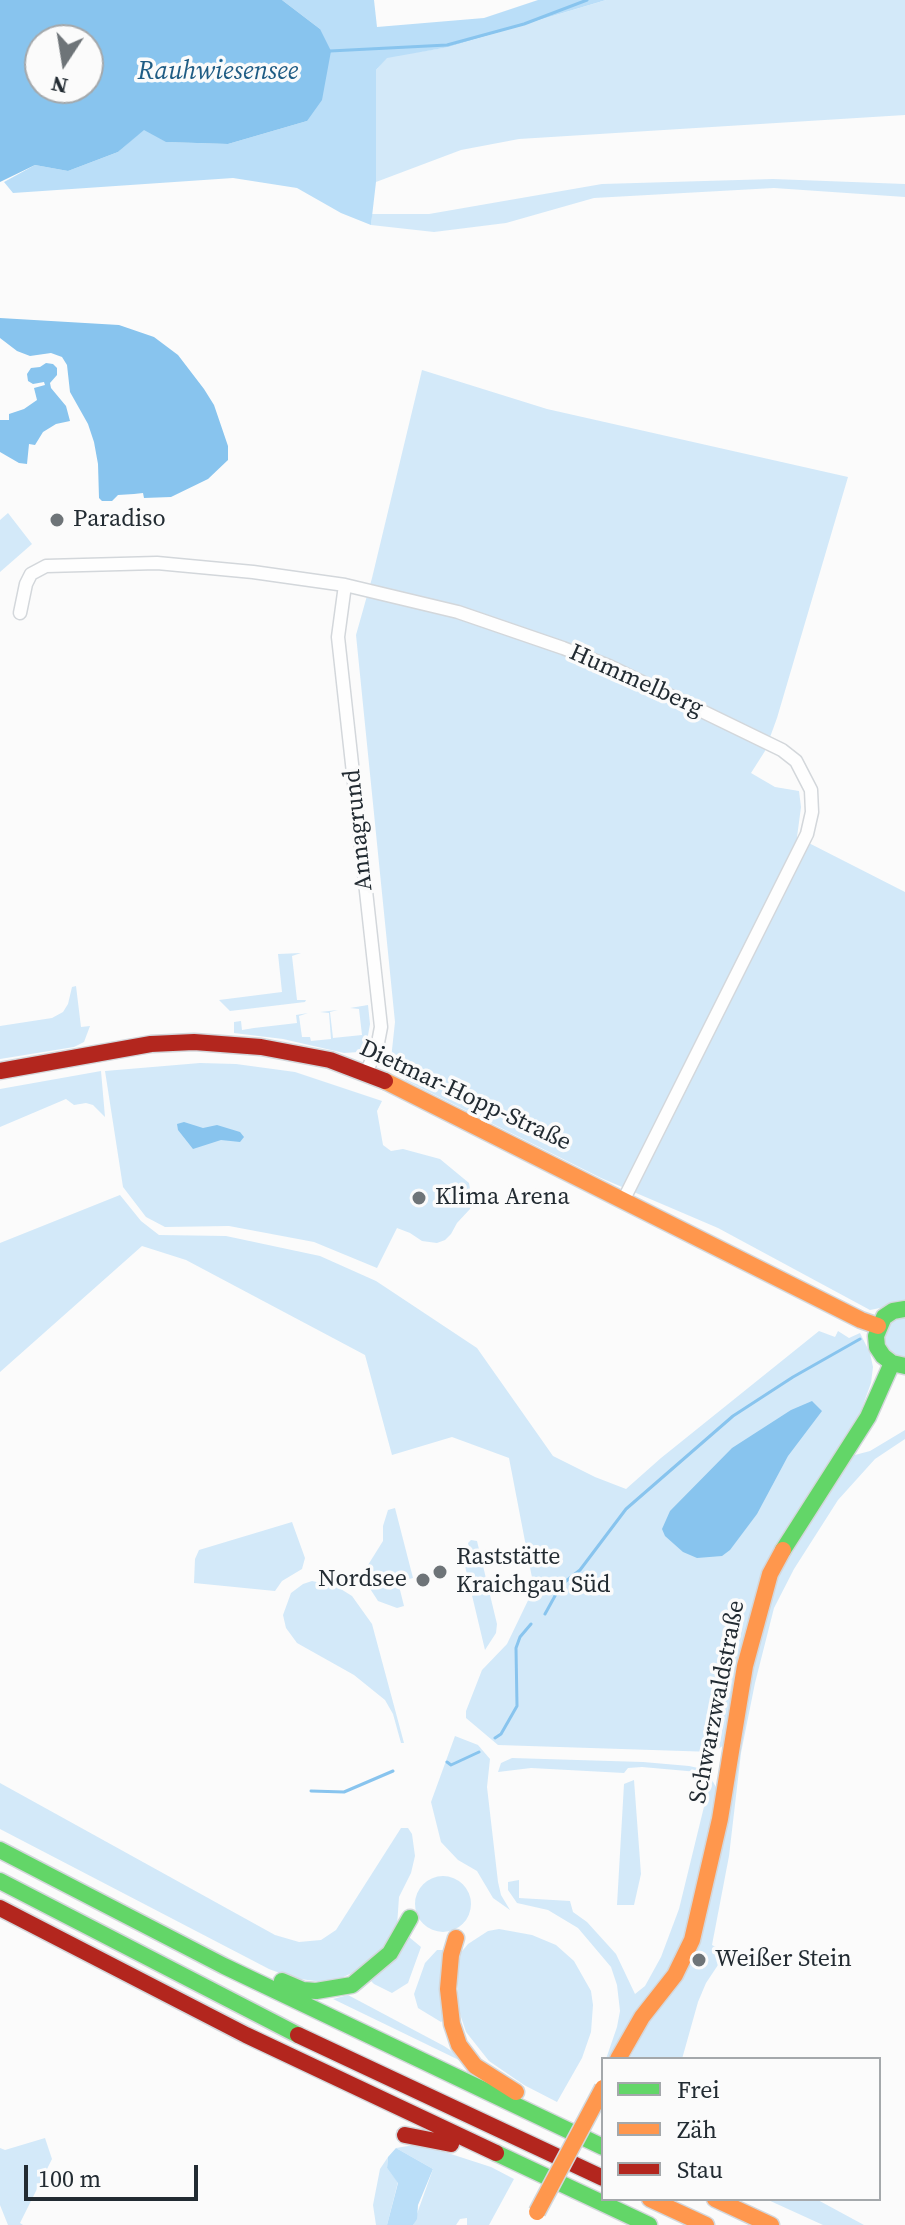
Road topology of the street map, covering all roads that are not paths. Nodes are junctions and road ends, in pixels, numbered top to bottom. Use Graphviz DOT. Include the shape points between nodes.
graph roads {
  1 [pos="345,585"];
  2 [pos="20,613"];
  3 [pos="0,1071"];
  4 [pos="366,1073"];
  5 [pos="624,1199"];
  6 [pos="905,1309"];
  7 [pos="878,1326"];
  8 [pos="898,1365"];
  9 [pos="0,1850"];
  10 [pos="0,1881"];
  11 [pos="0,1908"];
  12 [pos="410,1918"];
  13 [pos="456,1938"];
  14 [pos="224,1966"];
  15 [pos="619,2057"];
  16 [pos="601,2092"];
  17 [pos="557,2125"];
  18 [pos="405,2135"];
  19 [pos="601,2146"];
  20 [pos="507,2159"];
  21 [pos="601,2177"];
  22 [pos="654,2201"];
  23 [pos="719,2201"];
  24 [pos="533,2218"];
  25 [pos="649,2225"];
  26 [pos="706,2225"];
  27 [pos="771,2225"];
  1 -- 2 [label="street, Hummelberg" via="157,563 46,566 31,574"];
  1 -- 4 [label="street, Annagrund" via="338,637 381,1027"];
  1 -- 5 [label="street, Hummelberg" via="458,612 609,666 782,750 808,781 812,812 807,834"];
  3 -- 4 [label="main road, Dietmar-Hopp-Straße" via="151,1044 194,1042 290,1051"];
  4 -- 5 [label="main road, Dietmar-Hopp-Straße"];
  5 -- 7 [label="main road, Dietmar-Hopp-Straße"];
  6 -- 7 [label="main road" via="888,1314"];
  7 -- 8 [label="main road" via="877,1347"];
  8 -- 15 [label="main road, Schwarzwaldstraße" via="770,1574 745,1666 720,1819 692,1940 675,1975"];
  9 -- 14 [label="main road"];
  10 -- 21 [label="main road" via="295,2033"];
  11 -- 20 [label="main road" via="246,2035"];
  12 -- 14 [label="main road" via="378,1966 342,1988 303,1990"];
  13 -- 17 [label="main road" via="448,1989 459,2045 475,2066"];
  14 -- 17 [label="main road"];
  16 -- 24 [label="main road, bridge"];
  17 -- 19 [label="main road"];
  18 -- 20 [label="main road"];
  20 -- 25 [label="main road"];
  22 -- 26 [label="main road"];
  23 -- 27 [label="main road"];
}
